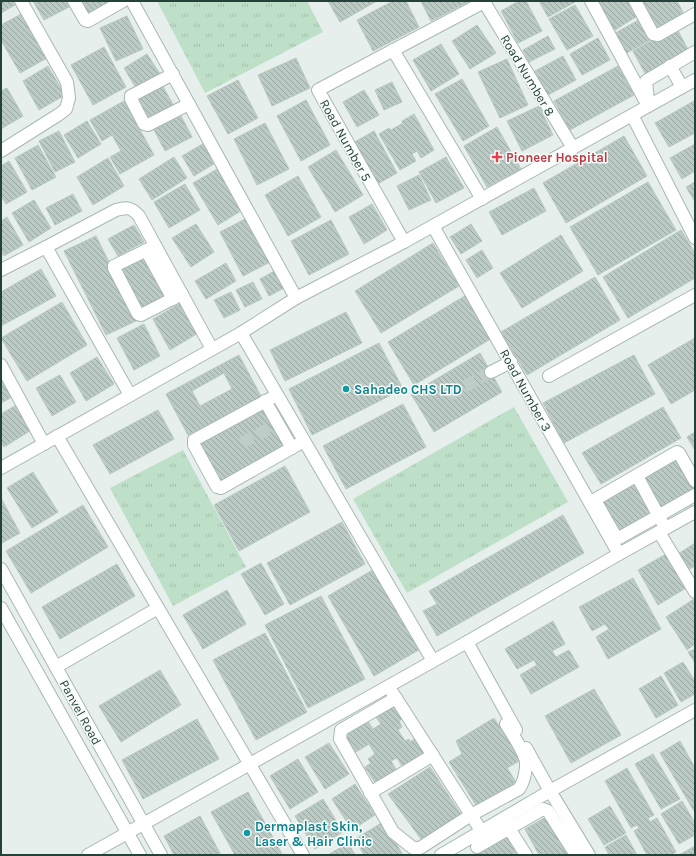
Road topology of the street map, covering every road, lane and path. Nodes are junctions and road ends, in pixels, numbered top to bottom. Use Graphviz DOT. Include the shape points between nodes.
graph roads {
  1 [pos="21,1"];
  2 [pos="74,1"];
  3 [pos="132,1"];
  4 [pos="485,1"];
  5 [pos="591,1"];
  6 [pos="635,1"];
  7 [pos="116,3"];
  8 [pos="695,14"];
  9 [pos="393,50"];
  10 [pos="695,52"];
  11 [pos="670,66"];
  12 [pos="172,74"];
  13 [pos="695,80"];
  14 [pos="682,87"];
  15 [pos="189,104"];
  16 [pos="648,106"];
  17 [pos="632,115"];
  18 [pos="573,148"];
  19 [pos="1,151"];
  20 [pos="482,199"];
  21 [pos="434,226"];
  22 [pos="695,238"];
  23 [pos="404,242"];
  24 [pos="46,247"];
  25 [pos="151,248"];
  26 [pos="1,270"];
  27 [pos="695,295"];
  28 [pos="177,297"];
  29 [pos="296,298"];
  30 [pos="241,334"];
  31 [pos="212,349"];
  32 [pos="511,362"];
  33 [pos="1,365"];
  34 [pos="491,372"];
  35 [pos="549,376"];
  36 [pos="277,395"];
  37 [pos="130,396"];
  38 [pos="265,401"];
  39 [pos="290,417"];
  40 [pos="278,424"];
  41 [pos="57,436"];
  42 [pos="304,441"];
  43 [pos="44,444"];
  44 [pos="292,448"];
  45 [pos="1,468"];
  46 [pos="636,476"];
  47 [pos="695,481"];
  48 [pos="695,495"];
  49 [pos="695,512"];
  50 [pos="658,515"];
  51 [pos="662,530"];
  52 [pos="619,554"];
  53 [pos="1,569"];
  54 [pos="695,592"];
  55 [pos="1,608"];
  56 [pos="158,608"];
  57 [pos="467,642"];
  58 [pos="433,661"];
  59 [pos="56,667"];
  60 [pos="388,686"];
  61 [pos="396,698"];
  62 [pos="695,710"];
  63 [pos="506,724"];
  64 [pos="433,756"];
  65 [pos="249,764"];
  66 [pos="550,791"];
  67 [pos="370,793"];
  68 [pos="472,815"];
  69 [pos="144,824"];
  70 [pos="506,824"];
  71 [pos="482,832"];
  72 [pos="127,833"];
  73 [pos="477,847"];
  74 [pos="88,855"];
  75 [pos="140,855"];
  76 [pos="161,855"];
  77 [pos="303,855"];
  78 [pos="441,855"];
  79 [pos="526,855"];
  80 [pos="576,855"];
  81 [pos="590,855"];
  1 -- 19 [label="street" via="67,82 69,98 66,109"];
  2 -- 7 [label="street" via="88,21"];
  3 -- 12 [label="street"];
  4 -- 9 [label="street"];
  4 -- 18 [label="street, Road Number 8"];
  5 -- 16 [label="street"];
  6 -- 8 [label="street" via="653,34 658,34"];
  9 -- 20 [label="street"];
  9 -- 23 [label="street, Road Number 5" via="318,90"];
  10 -- 11 [label="street"];
  11 -- 14 [label="street"];
  11 -- 16 [label="street" via="646,81"];
  12 -- 15 [label="street"];
  12 -- 15 [label="street" via="132,96 131,99 144,124 148,126"];
  13 -- 14 [label="street"];
  14 -- 16 [label="street"];
  15 -- 29 [label="street"];
  16 -- 17 [label="street"];
  17 -- 18 [label="street"];
  17 -- 22 [label="street"];
  18 -- 20 [label="street"];
  20 -- 21 [label="street"];
  21 -- 23 [label="street"];
  21 -- 32 [label="street, Road Number 3"];
  23 -- 29 [label="street"];
  24 -- 25 [label="street" via="116,210 125,208 133,210 139,216"];
  24 -- 26 [label="street"];
  24 -- 37 [label="street"];
  25 -- 28 [label="street"];
  25 -- 28 [label="street" via="114,266 138,314 141,315"];
  27 -- 35 [label="street"];
  28 -- 31 [label="street"];
  29 -- 30 [label="street"];
  30 -- 31 [label="street"];
  30 -- 36 [label="street"];
  31 -- 37 [label="street"];
  32 -- 34 [label="street"];
  32 -- 52 [label="street, Road Number 3"];
  33 -- 43 [label="street"];
  36 -- 38 [label="street"];
  36 -- 39 [label="street"];
  37 -- 41 [label="street"];
  38 -- 40 [label="street"];
  38 -- 44 [label="street" via="194,440 194,445 218,487 221,488"];
  39 -- 40 [label="street"];
  39 -- 42 [label="street"];
  40 -- 44 [label="street"];
  41 -- 43 [label="street"];
  41 -- 56 [label="street"];
  42 -- 44 [label="street"];
  42 -- 58 [label="street"];
  43 -- 45 [label="street"];
  46 -- 47 [label="street" via="677,452"];
  46 -- 50 [label="street"];
  46 -- 50 [label="street" via="596,498 599,508 619,538"];
  48 -- 50 [label="street"];
  49 -- 51 [label="street"];
  50 -- 51 [label="street"];
  51 -- 52 [label="street"];
  51 -- 54 [label="street"];
  52 -- 57 [label="street"];
  53 -- 59 [label="street, Panvel Road"];
  55 -- 72 [label="street, Panvel Road"];
  56 -- 59 [label="street"];
  56 -- 65 [label="street"];
  57 -- 58 [label="street"];
  57 -- 66 [label="street"];
  58 -- 60 [label="street"];
  59 -- 69 [label="street, Panvel Road"];
  60 -- 61 [label="street"];
  60 -- 65 [label="street"];
  61 -- 64 [label="street"];
  61 -- 67 [label="street" via="341,730 340,739"];
  62 -- 66 [label="street"];
  63 -- 68 [label="street" via="525,758 522,784 518,789"];
  64 -- 67 [label="street"];
  64 -- 68 [label="street"];
  65 -- 69 [label="street"];
  65 -- 77 [label="street"];
  66 -- 70 [label="street"];
  66 -- 81 [label="street"];
  67 -- 68 [label="street" via="393,832 412,848 420,848"];
  68 -- 71 [label="street"];
  69 -- 72 [label="street"];
  69 -- 76 [label="street, Panvel Road"];
  70 -- 71 [label="street"];
  70 -- 73 [label="street"];
  70 -- 79 [label="street"];
  70 -- 80 [label="street" via="543,809 548,811"];
  71 -- 78 [label="street"];
  72 -- 74 [label="street"];
  72 -- 75 [label="street, Panvel Road"];
}
